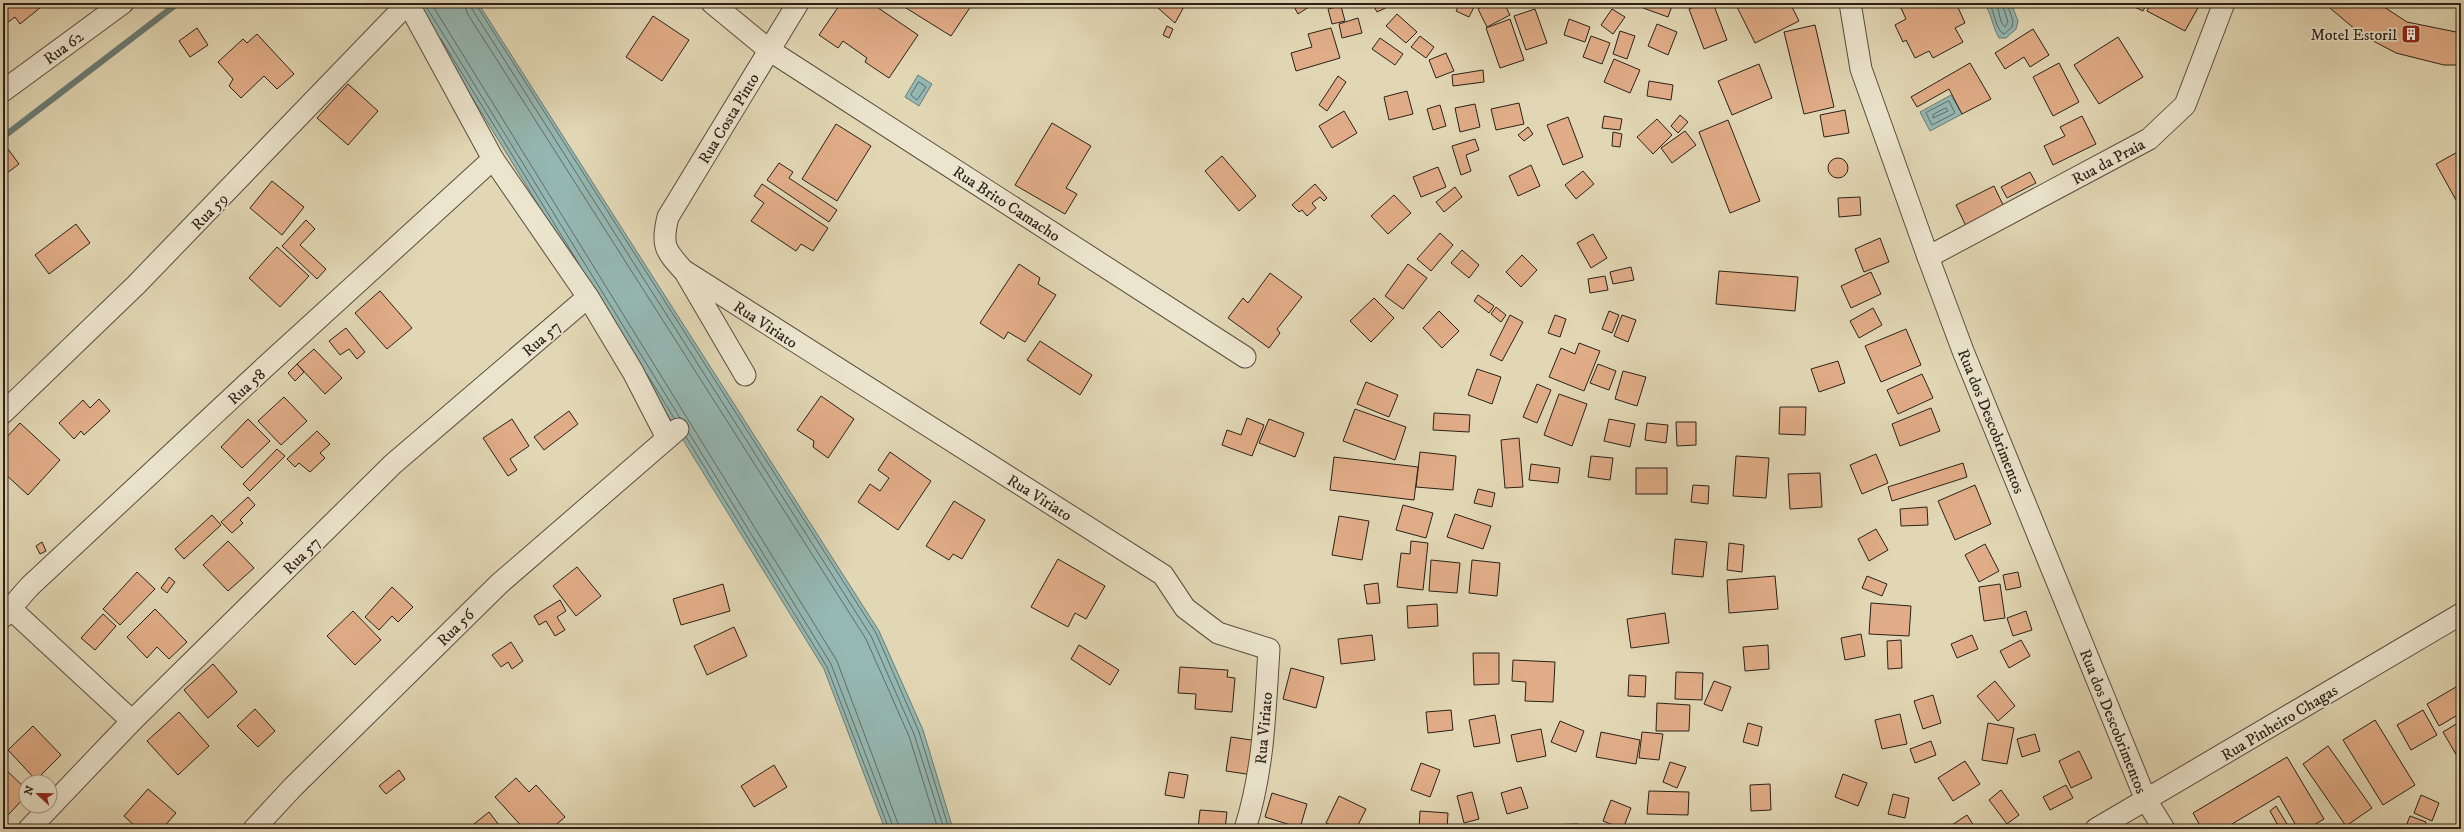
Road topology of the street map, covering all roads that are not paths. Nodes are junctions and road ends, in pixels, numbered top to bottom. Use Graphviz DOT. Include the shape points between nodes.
graph roads {
  1 [pos="123,3"];
  2 [pos="408,3"];
  3 [pos="712,3"];
  4 [pos="798,3"];
  5 [pos="1850,3"];
  6 [pos="2224,3"];
  7 [pos="769,50"];
  8 [pos="3,91"];
  9 [pos="493,159"];
  10 [pos="663,236"];
  11 [pos="1928,257"];
  12 [pos="683,270"];
  13 [pos="588,297"];
  14 [pos="1245,357"];
  15 [pos="745,375"];
  16 [pos="3,413"];
  17 [pos="7,613"];
  18 [pos="2461,614"];
  19 [pos="132,721"];
  20 [pos="2146,800"];
  21 [pos="29,829"];
  22 [pos="254,829"];
  23 [pos="1246,829"];
  24 [pos="2096,829"];
  25 [pos="2164,829"];
  1 -- 8 [label="street, Rua 62"];
  2 -- 9 [label="street"];
  2 -- 16 [label="street, Rua 59" via="136,285"];
  3 -- 7 [label="street, Rua Brito Camacho"];
  4 -- 7 [label="street, Rua Costa Pinto"];
  5 -- 11 [label="street, Rua dos Descobrimentos" via="1861,69"];
  6 -- 11 [label="street, Rua da Praia" via="2185,105 2149,139"];
  7 -- 10 [label="street, Rua Costa Pinto" via="668,218"];
  7 -- 14 [label="street, Rua Brito Camacho"];
  9 -- 13 [label="street"];
  9 -- 17 [label="street, Rua 58" via="29,587"];
  10 -- 12 [label="street, Rua Viriato" via="669,254"];
  11 -- 20 [label="street, Rua dos Descobrimentos" via="1962,351"];
  12 -- 15 [label="street"];
  12 -- 23 [label="street, Rua Viriato" via="1163,575 1185,608 1218,633 1269,649 1264,735 1256,794"];
  13 -- 19 [label="street, Rua 57" via="392,464"];
  13 -- 22 [label="street, Rua 56" via="673,434 499,584 293,787"];
  17 -- 19 [label="street"];
  18 -- 20 [label="street, Rua Pinheiro Chagas"];
  19 -- 21 [label="street, Rua 57"];
  20 -- 24 [label="street, Rua Pinheiro Chagas"];
  20 -- 25 [label="street, Rua dos Descobrimentos"];
}
